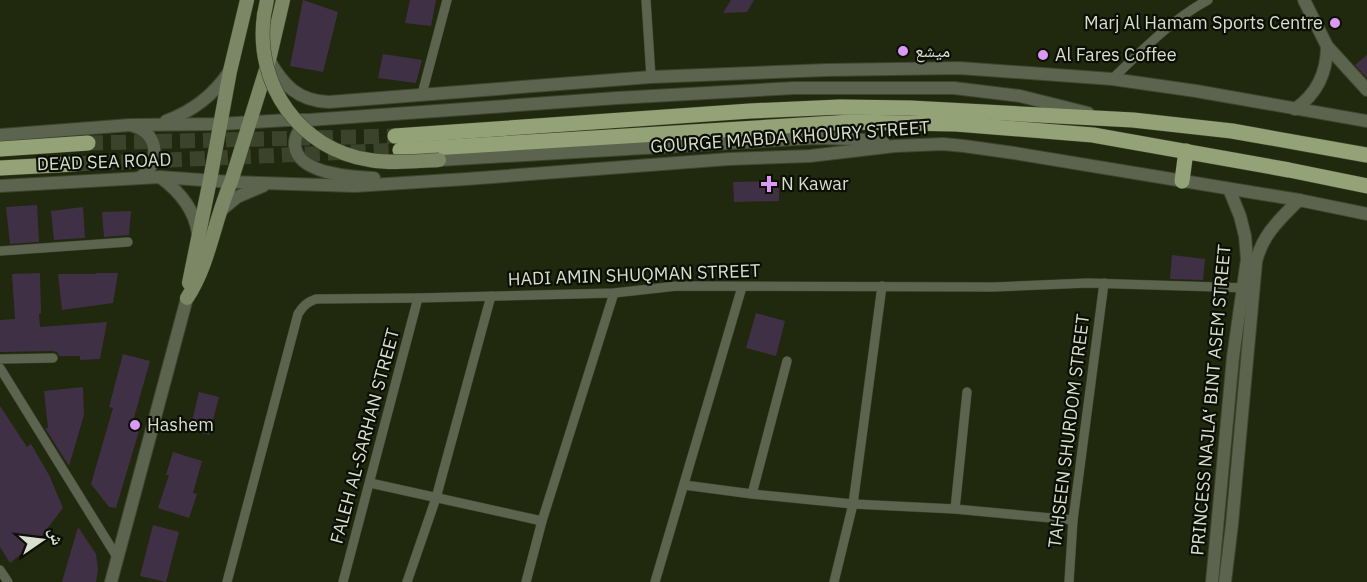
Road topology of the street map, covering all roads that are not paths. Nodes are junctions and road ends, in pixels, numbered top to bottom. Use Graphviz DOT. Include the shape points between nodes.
graph roads {
  1 [pos="247,0"];
  2 [pos="267,0"];
  3 [pos="283,0"];
  4 [pos="447,0"];
  5 [pos="646,0"];
  6 [pos="1208,0"];
  7 [pos="1304,0"];
  8 [pos="1328,46"];
  9 [pos="269,60"];
  10 [pos="828,70"];
  11 [pos="230,71"];
  12 [pos="651,77"];
  13 [pos="1112,79"];
  14 [pos="1367,90"];
  15 [pos="714,92"];
  16 [pos="422,94"];
  17 [pos="1295,109"];
  18 [pos="1113,119"];
  19 [pos="309,120"];
  20 [pos="1367,121"];
  21 [pos="250,122"];
  22 [pos="220,124"];
  23 [pos="151,125"];
  24 [pos="130,126"];
  25 [pos="0,135"];
  26 [pos="88,143"];
  27 [pos="895,146"];
  28 [pos="0,149"];
  29 [pos="1186,151"];
  30 [pos="1367,155"];
  31 [pos="440,160"];
  32 [pos="75,164"];
  33 [pos="0,168"];
  34 [pos="160,177"];
  35 [pos="139,178"];
  36 [pos="210,180"];
  37 [pos="466,180"];
  38 [pos="1182,181"];
  39 [pos="231,182"];
  40 [pos="274,183"];
  41 [pos="0,186"];
  42 [pos="1367,186"];
  43 [pos="1229,189"];
  44 [pos="1299,200"];
  45 [pos="220,211"];
  46 [pos="1367,214"];
  47 [pos="198,237"];
  48 [pos="128,242"];
  49 [pos="0,251"];
  50 [pos="1104,284"];
  51 [pos="742,286"];
  52 [pos="882,286"];
  53 [pos="1248,288"];
  54 [pos="614,293"];
  55 [pos="491,296"];
  56 [pos="186,298"];
  57 [pos="418,298"];
  58 [pos="53,358"];
  59 [pos="0,359"];
  60 [pos="787,361"];
  61 [pos="0,368"];
  62 [pos="967,392"];
  63 [pos="370,483"];
  64 [pos="684,485"];
  65 [pos="752,494"];
  66 [pos="436,498"];
  67 [pos="853,504"];
  68 [pos="955,509"];
  69 [pos="1073,520"];
  70 [pos="542,521"];
  71 [pos="117,556"];
  72 [pos="0,570"];
  73 [pos="8,582"];
  74 [pos="111,582"];
  75 [pos="227,582"];
  76 [pos="343,582"];
  77 [pos="407,582"];
  78 [pos="526,582"];
  79 [pos="655,582"];
  80 [pos="834,582"];
  81 [pos="1069,582"];
  82 [pos="1212,582"];
  83 [pos="1225,582"];
  1 -- 11 [label="main road"];
  2 -- 31 [label="main road, bridge" via="262,31 264,59 276,93 291,116 326,146 341,153 370,160"];
  3 -- 9 [label="main road"];
  4 -- 16 [label="street"];
  5 -- 12 [label="street"];
  6 -- 13 [label="street" via="1160,34"];
  7 -- 8 [label="street"];
  8 -- 14 [label="street"];
  8 -- 17 [label="street" via="1319,84"];
  9 -- 16 [label="street" via="287,86 317,102"];
  9 -- 21 [label="main road"];
  10 -- 12 [label="street"];
  10 -- 13 [label="street" via="959,68"];
  10 -- 15 [label="street" via="735,84"];
  11 -- 22 [label="main road"];
  11 -- 23 [label="street" via="196,107"];
  12 -- 16 [label="street"];
  13 -- 17 [label="street"];
  15 -- 18 [label="street" via="794,87 954,88 1020,96"];
  15 -- 19 [label="street"];
  17 -- 20 [label="street"];
  18 -- 29 [label="main road" via="840,107 644,118 398,143 852,122 1014,128 1094,135"];
  18 -- 30 [label="main road" via="1232,132"];
  19 -- 21 [label="street"];
  19 -- 37 [label="street" via="296,137 295,145 302,160 318,169 367,178"];
  21 -- 22 [label="street"];
  21 -- 39 [label="main road"];
  22 -- 23 [label="street"];
  22 -- 36 [label="main road"];
  23 -- 24 [label="street"];
  24 -- 25 [label="street"];
  24 -- 35 [label="street" via="143,131 154,146 152,165"];
  26 -- 28 [label="main road"];
  27 -- 31 [label="street" via="815,138"];
  27 -- 37 [label="street, GOURGE MABDA KHOURY STREET" via="810,156"];
  27 -- 38 [label="street, GOURGE MABDA KHOURY STREET" via="964,146"];
  29 -- 38 [label="main road"];
  29 -- 42 [label="main road"];
  32 -- 33 [label="main road, DEAD SEA ROAD"];
  34 -- 35 [label="street, DEAD SEA ROAD"];
  34 -- 36 [label="street, DEAD SEA ROAD"];
  34 -- 47 [label="street" via="186,203 197,225"];
  35 -- 41 [label="street, DEAD SEA ROAD"];
  36 -- 39 [label="street, GOURGE MABDA KHOURY STREET"];
  36 -- 47 [label="main road"];
  37 -- 40 [label="street, GOURGE MABDA KHOURY STREET" via="355,186"];
  38 -- 43 [label="street, GOURGE MABDA KHOURY STREET"];
  39 -- 40 [label="street, GOURGE MABDA KHOURY STREET"];
  39 -- 45 [label="main road"];
  40 -- 45 [label="street" via="247,192"];
  43 -- 44 [label="street, GOURGE MABDA KHOURY STREET"];
  43 -- 53 [label="street, PRINCESS NAJLA‘ BINT ASEM STREET" via="1240,216"];
  44 -- 46 [label="street, GOURGE MABDA KHOURY STREET"];
  44 -- 53 [label="street, PRINCESS NAJLA‘ BINT ASEM STREET" via="1264,239"];
  45 -- 56 [label="main road" via="201,273"];
  47 -- 56 [label="main road"];
  48 -- 49 [label="street"];
  50 -- 52 [label="street, HADI AMIN SHUQMAN STREET"];
  50 -- 53 [label="street, HADI AMIN SHUQMAN STREET"];
  50 -- 69 [label="street, TAHSEEN SHURDOM STREET"];
  51 -- 52 [label="street, HADI AMIN SHUQMAN STREET"];
  51 -- 54 [label="street, HADI AMIN SHUQMAN STREET" via="677,286"];
  51 -- 64 [label="street"];
  52 -- 67 [label="street"];
  53 -- 82 [label="street, PRINCESS NAJLA‘ BINT ASEM STREET" via="1233,357"];
  53 -- 83 [label="street, PRINCESS NAJLA‘ BINT ASEM STREET"];
  54 -- 55 [label="street, HADI AMIN SHUQMAN STREET"];
  54 -- 70 [label="street"];
  55 -- 57 [label="street, HADI AMIN SHUQMAN STREET"];
  55 -- 66 [label="street"];
  56 -- 71 [label="street"];
  57 -- 63 [label="street, FALEH AL-SARHAN STREET"];
  57 -- 75 [label="street, HADI AMIN SHUQMAN STREET" via="323,298 302,307"];
  58 -- 59 [label="street"];
  60 -- 65 [label="street"];
  61 -- 71 [label="street"];
  62 -- 68 [label="street"];
  63 -- 66 [label="street"];
  63 -- 76 [label="street, FALEH AL-SARHAN STREET"];
  64 -- 65 [label="street"];
  64 -- 79 [label="street"];
  65 -- 67 [label="street"];
  66 -- 70 [label="street"];
  66 -- 77 [label="street"];
  67 -- 68 [label="street"];
  67 -- 80 [label="street"];
  68 -- 69 [label="street"];
  69 -- 81 [label="street, TAHSEEN SHURDOM STREET"];
  70 -- 78 [label="street"];
  71 -- 74 [label="street"];
  72 -- 73 [label="street"];
}
